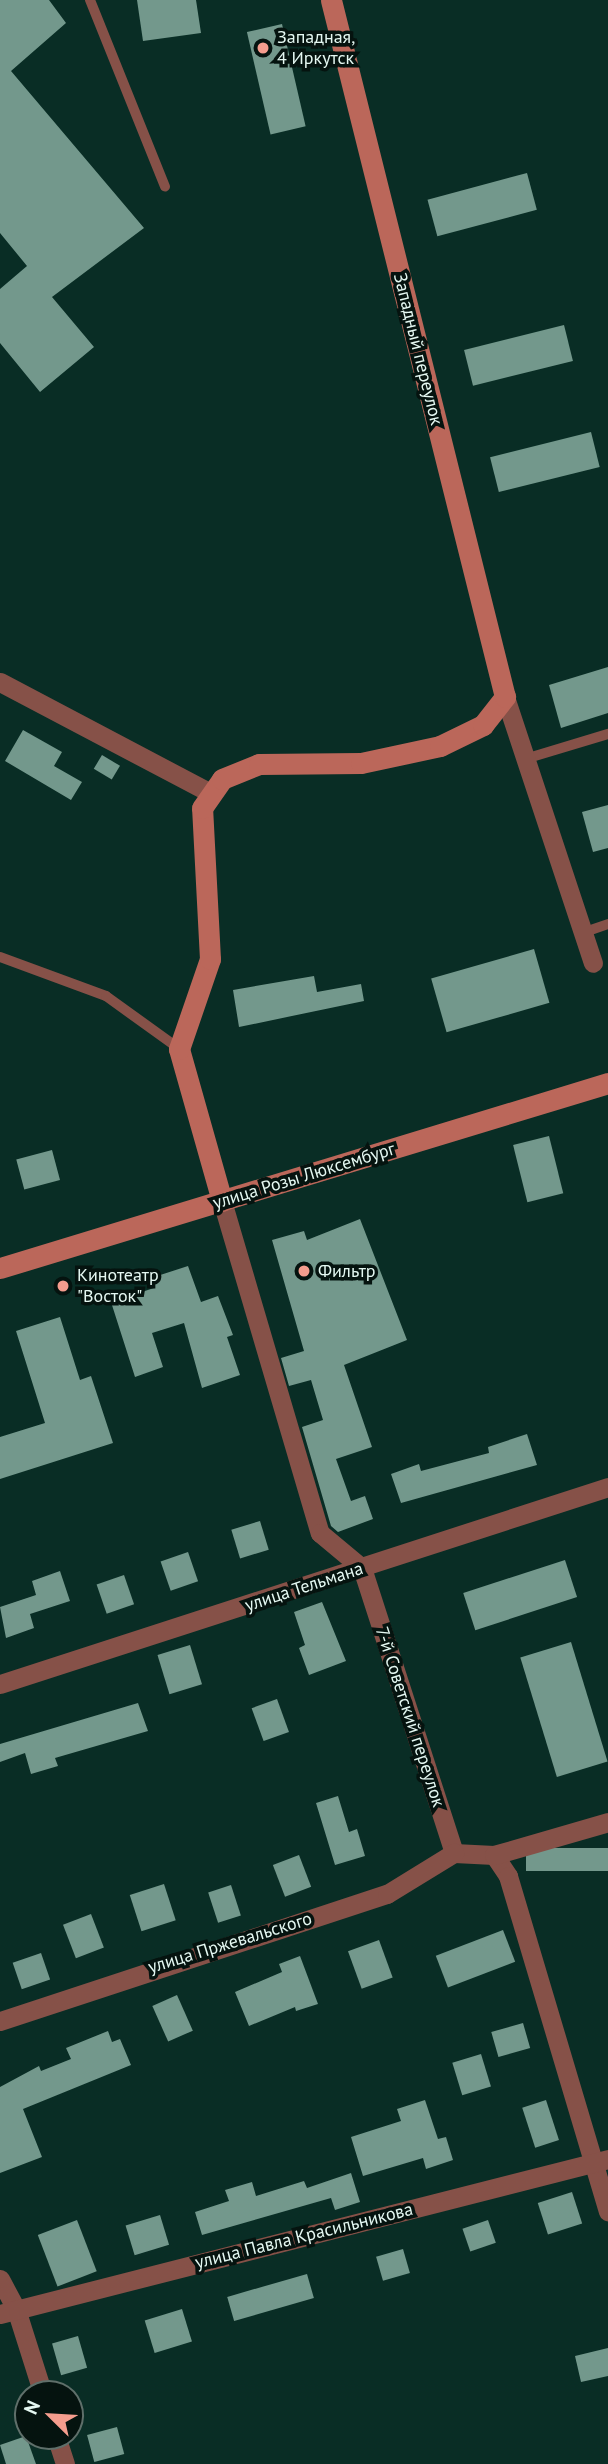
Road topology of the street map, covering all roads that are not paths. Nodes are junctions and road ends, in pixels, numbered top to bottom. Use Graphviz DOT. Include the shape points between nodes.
graph roads {
  1 [pos="90,0"];
  2 [pos="331,0"];
  3 [pos="166,187"];
  4 [pos="0,682"];
  5 [pos="505,697"];
  6 [pos="608,734"];
  7 [pos="525,759"];
  8 [pos="212,794"];
  9 [pos="608,924"];
  10 [pos="582,933"];
  11 [pos="0,957"];
  12 [pos="593,963"];
  13 [pos="179,1049"];
  14 [pos="608,1083"];
  15 [pos="222,1201"];
  16 [pos="0,1268"];
  17 [pos="608,1487"];
  18 [pos="362,1568"];
  19 [pos="0,1684"];
  20 [pos="608,1822"];
  21 [pos="454,1853"];
  22 [pos="494,1855"];
  23 [pos="0,2021"];
  24 [pos="601,2160"];
  25 [pos="608,2211"];
  26 [pos="0,2279"];
  27 [pos="8,2312"];
  28 [pos="37,2380"];
  1 -- 3 [label="lane"];
  2 -- 5 [label="street, Западный переулок"];
  4 -- 8 [label="street"];
  5 -- 7 [label="street"];
  5 -- 8 [label="street" via="483,725 440,746 361,763 259,764 222,779"];
  6 -- 7 [label="lane"];
  7 -- 10 [label="street"];
  8 -- 13 [label="street" via="202,808 201,852 210,959"];
  9 -- 10 [label="lane"];
  10 -- 12 [label="street"];
  11 -- 13 [label="lane" via="106,996"];
  13 -- 15 [label="street"];
  14 -- 15 [label="street, улица Розы Люксембург"];
  15 -- 16 [label="street, улица Розы Люксембург"];
  15 -- 18 [label="street" via="320,1533"];
  17 -- 18 [label="street, улица Тельмана"];
  18 -- 19 [label="street, улица Тельмана"];
  18 -- 21 [label="street, 7-й Советский переулок"];
  20 -- 22 [label="street"];
  21 -- 22 [label="street"];
  21 -- 23 [label="street, улица Пржевальского" via="387,1894"];
  22 -- 24 [label="street" via="508,1876"];
  24 -- 25 [label="street"];
  24 -- 27 [label="street, улица Павла Красильникова"];
  26 -- 27 [label="street"];
  27 -- 28 [label="street"];
}
